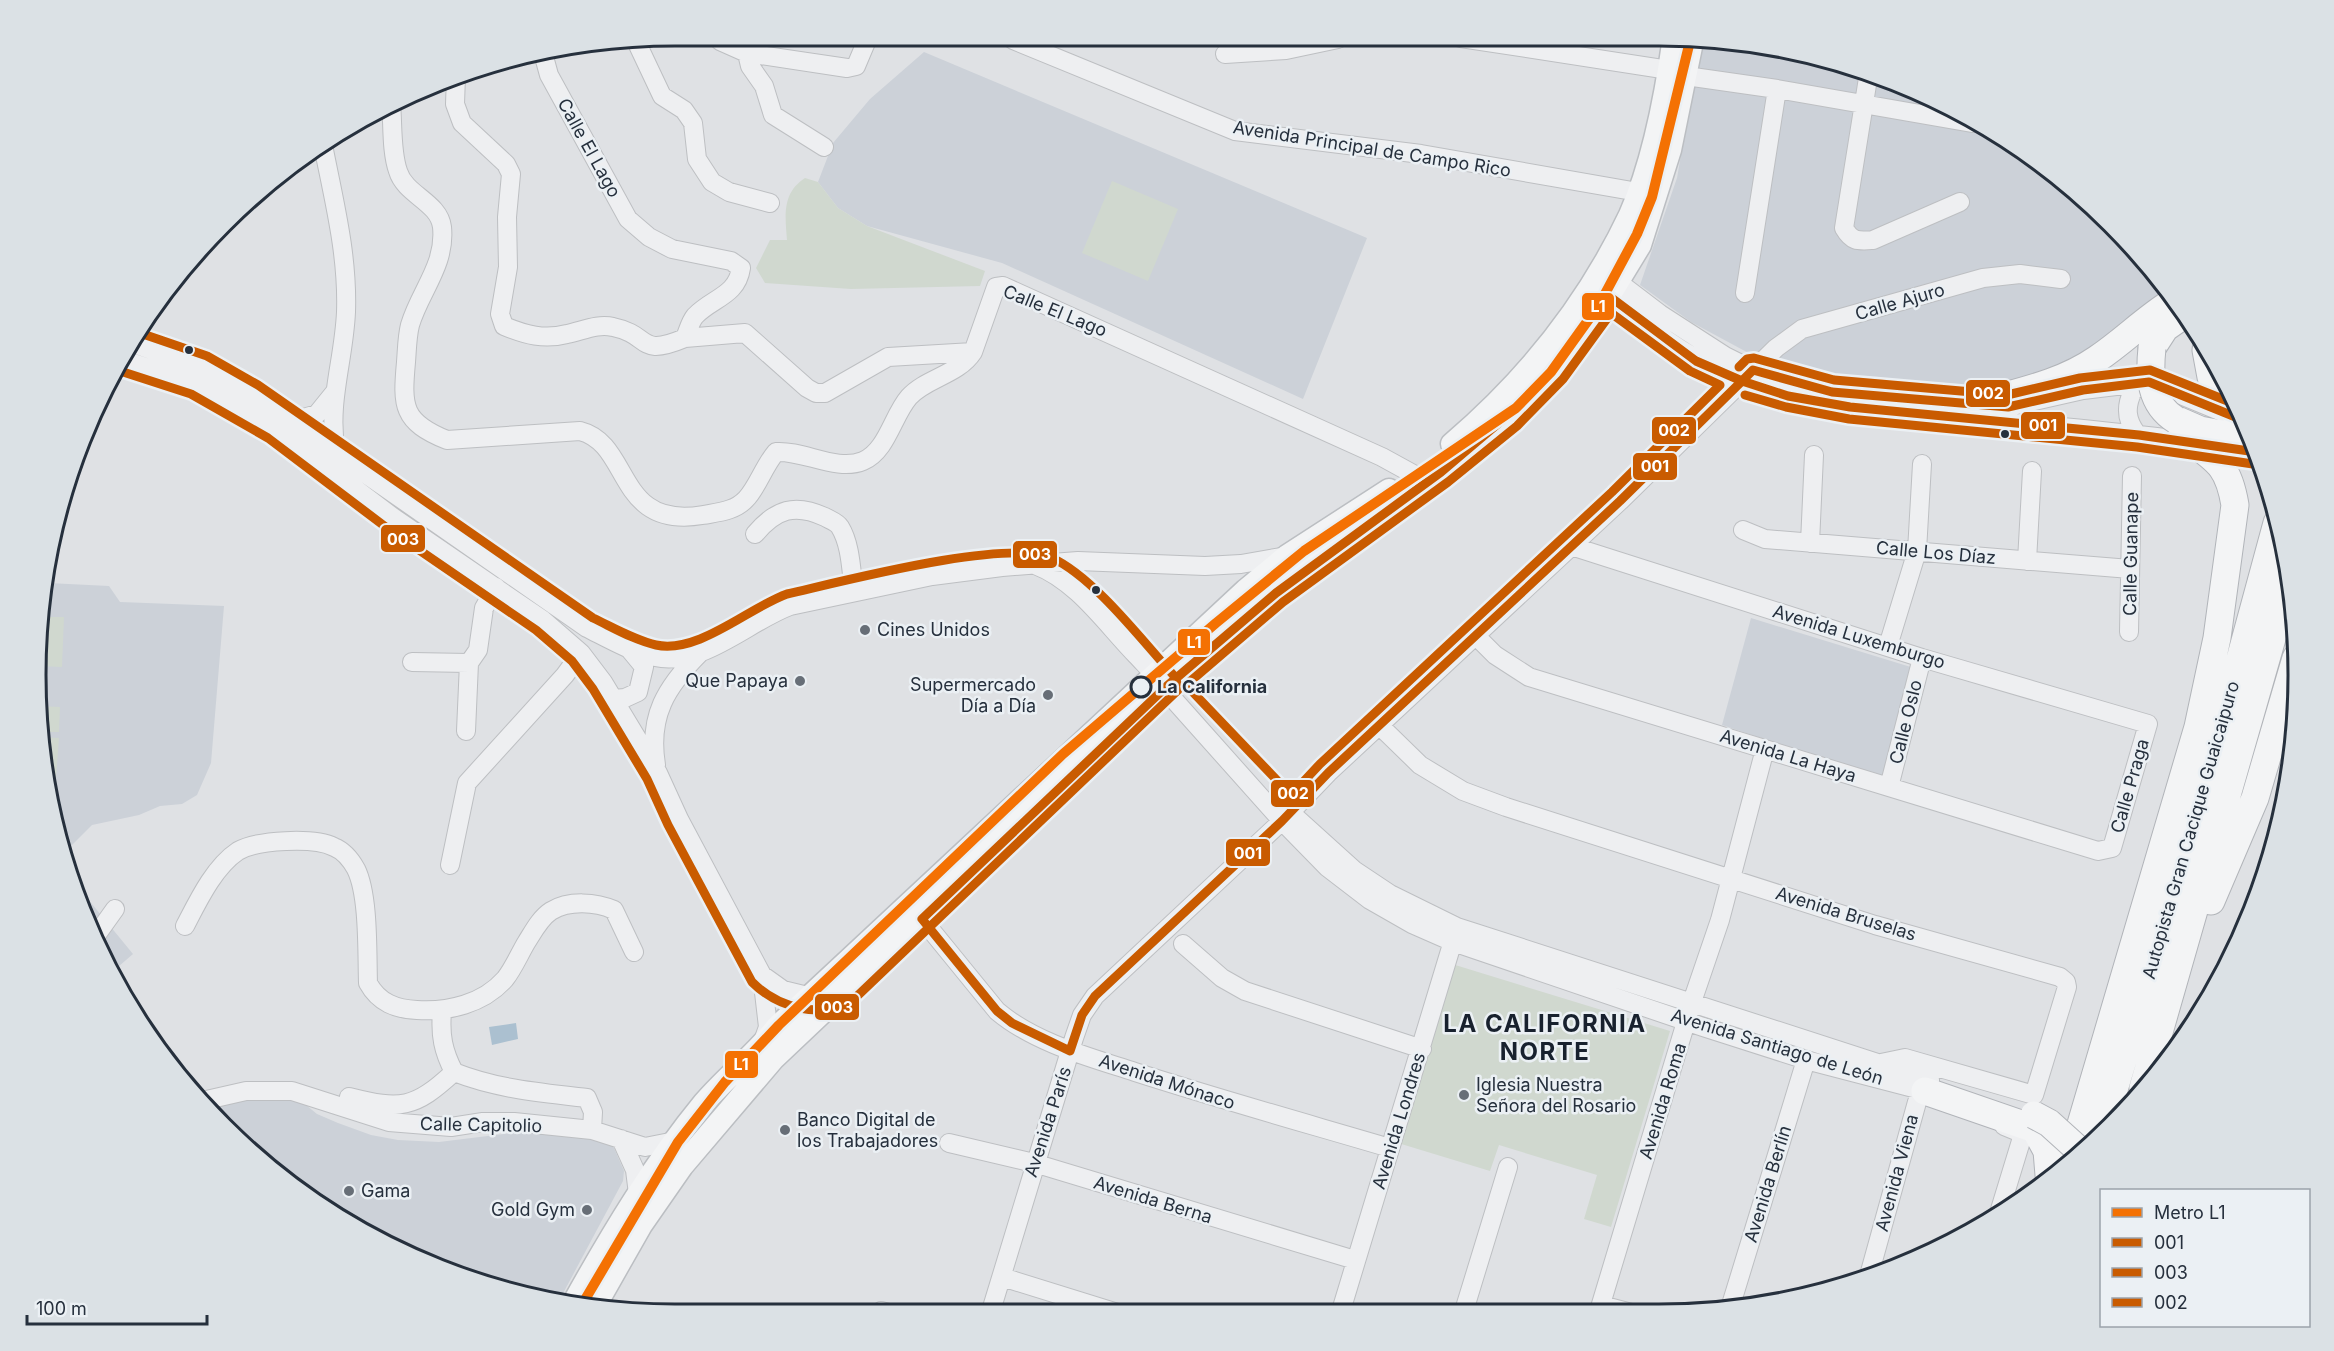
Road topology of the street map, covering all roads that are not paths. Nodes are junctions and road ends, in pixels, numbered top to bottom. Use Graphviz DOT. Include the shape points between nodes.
graph roads {
  1 [pos="864,46"];
  2 [pos="1028,46"];
  3 [pos="1305,46"];
  4 [pos="1511,46"];
  5 [pos="748,47"];
  6 [pos="1675,47"];
  7 [pos="1689,47"];
  8 [pos="639,48"];
  9 [pos="1225,54"];
  10 [pos="545,61"];
  11 [pos="1678,73"];
  12 [pos="1867,82"];
  13 [pos="456,86"];
  14 [pos="1777,88"];
  15 [pos="1864,104"];
  16 [pos="392,114"];
  17 [pos="1952,120"];
  18 [pos="824,147"];
  19 [pos="325,154"];
  20 [pos="1638,192"];
  21 [pos="1960,202"];
  22 [pos="770,203"];
  23 [pos="1594,278"];
  24 [pos="2061,279"];
  25 [pos="1614,289"];
  26 [pos="1745,293"];
  27 [pos="2167,305"];
  28 [pos="2177,320"];
  29 [pos="685,338"];
  30 [pos="140,346"];
  31 [pos="973,352"];
  32 [pos="131,362"];
  33 [pos="1748,376"];
  34 [pos="2149,382"];
  35 [pos="334,392"];
  36 [pos="1976,404"];
  37 [pos="2234,421"];
  38 [pos="290,422"];
  39 [pos="2236,427"];
  40 [pos="2184,430"];
  41 [pos="2137,434"];
  42 [pos="2245,449"];
  43 [pos="336,452"];
  44 [pos="1814,455"];
  45 [pos="1922,464"];
  46 [pos="2032,471"];
  47 [pos="1413,474"];
  48 [pos="2132,476"];
  49 [pos="1743,530"];
  50 [pos="755,534"];
  51 [pos="2271,535"];
  52 [pos="2272,540"];
  53 [pos="1810,543"];
  54 [pos="1571,546"];
  55 [pos="1917,551"];
  56 [pos="2268,554"];
  57 [pos="1287,556"];
  58 [pos="2027,561"];
  59 [pos="1034,565"];
  60 [pos="2130,569"];
  61 [pos="496,587"];
  62 [pos="854,591"];
  63 [pos="2283,601"];
  64 [pos="2129,632"];
  65 [pos="1476,636"];
  66 [pos="1888,646"];
  67 [pos="630,650"];
  68 [pos="581,653"];
  69 [pos="700,653"];
  70 [pos="1922,658"];
  71 [pos="412,662"];
  72 [pos="469,663"];
  73 [pos="1160,680"];
  74 [pos="2287,688"];
  75 [pos="613,699"];
  76 [pos="2148,724"];
  77 [pos="1380,726"];
  78 [pos="466,730"];
  79 [pos="1765,749"];
  80 [pos="658,773"];
  81 [pos="1889,787"];
  82 [pos="1287,817"];
  83 [pos="2112,848"];
  84 [pos="450,865"];
  85 [pos="1731,878"];
  86 [pos="115,909"];
  87 [pos="921,919"];
  88 [pos="185,926"];
  89 [pos="100,930"];
  90 [pos="1455,935"];
  91 [pos="1183,944"];
  92 [pos="634,952"];
  93 [pos="762,975"];
  94 [pos="845,991"];
  95 [pos="808,998"];
  96 [pos="1692,1002"];
  97 [pos="2166,1007"];
  98 [pos="442,1012"];
  99 [pos="1687,1021"];
  100 [pos="761,1048"];
  101 [pos="1422,1049"];
  102 [pos="1070,1051"];
  103 [pos="1806,1060"];
  104 [pos="2148,1070"];
  105 [pos="1880,1071"];
  106 [pos="454,1072"];
  107 [pos="1924,1091"];
  108 [pos="315,1097"];
  109 [pos="211,1099"];
  110 [pos="2106,1117"];
  111 [pos="592,1130"];
  112 [pos="621,1139"];
  113 [pos="675,1141"];
  114 [pos="949,1143"];
  115 [pos="2075,1146"];
  116 [pos="2074,1147"];
  117 [pos="1390,1148"];
  118 [pos="1034,1163"];
  119 [pos="1508,1167"];
  120 [pos="2048,1169"];
  121 [pos="638,1194"];
  122 [pos="2004,1201"];
  123 [pos="1355,1260"];
  124 [pos="1872,1267"];
  125 [pos="1002,1277"];
  126 [pos="577,1296"];
  127 [pos="600,1300"];
  128 [pos="1733,1300"];
  129 [pos="993,1304"];
  130 [pos="1089,1304"];
  131 [pos="1343,1304"];
  132 [pos="1466,1304"];
  133 [pos="1602,1304"];
  1 -- 5 [label="street" via="856,66 847,68"];
  2 -- 20 [label="street, Avenida Principal de Campo Rico" via="1235,131 1421,154"];
  3 -- 9 [label="street"];
  4 -- 11 [label="street"];
  5 -- 18 [label="street" via="750,66 764,86 773,115"];
  6 -- 11 [label="main road"];
  7 -- 11 [label="main road"];
  8 -- 22 [label="street" via="662,96 684,110 693,123 697,159 712,182 729,192"];
  10 -- 29 [label="street, Calle El Lago" via="549,75 628,219 649,237 672,249 732,261 741,268 733,290 693,318"];
  11 -- 14 [label="street"];
  11 -- 20 [label="main road"];
  11 -- 25 [label="main road" via="1670,150 1640,245"];
  12 -- 15 [label="street"];
  13 -- 29 [label="street" via="455,105 462,123 506,164 511,174 502,323 523,334 546,338 612,326 652,347 662,348"];
  14 -- 15 [label="street"];
  14 -- 26 [label="street"];
  15 -- 17 [label="street"];
  15 -- 21 [label="street" via="1844,228 1850,238 1873,240"];
  16 -- 31 [label="street" via="398,171 441,224 442,251 410,326 403,394 405,407 415,423 432,434 447,440 580,430 601,442 636,495 664,514 681,518 736,507 747,498 776,452 840,462 863,461 876,450 909,397 965,362"];
  19 -- 35 [label="street" via="346,273 346,315"];
  20 -- 23 [label="main road" via="1609,256"];
  23 -- 25 [label="street"];
  23 -- 47 [label="main road" via="1565,327 1531,368 1470,429"];
  24 -- 33 [label="street, Calle Ajuro" via="2020,274 1983,278 1802,330 1776,348"];
  25 -- 33 [label="street" via="1696,361"];
  25 -- 73 [label="main road" via="1553,372 1509,417"];
  27 -- 36 [label="highway" via="2097,360 2064,378"];
  28 -- 40 [label="highway, bridge" via="2165,328 2152,348 2151,379 2156,402"];
  29 -- 31 [label="street" via="746,333 816,393 832,390 888,357"];
  30 -- 38 [label="street" via="220,375"];
  31 -- 47 [label="street, Calle El Lago" via="996,287 1003,285"];
  32 -- 61 [label="street" via="196,383 275,428 394,518"];
  33 -- 36 [label="street" via="1832,392"];
  33 -- 41 [label="street" via="1791,398 1840,408"];
  33 -- 54 [label="street, Avenida París"];
  34 -- 36 [label="street" via="2083,390 2008,407"];
  34 -- 37 [label="street"];
  34 -- 41 [label="street" via="2133,391 2129,400 2128,418"];
  35 -- 38 [label="street" via="317,414"];
  35 -- 43 [label="street"];
  38 -- 43 [label="street"];
  39 -- 40 [label="highway"];
  40 -- 41 [label="street"];
  40 -- 42 [label="street"];
  40 -- 116 [label="highway" via="2220,462 2232,484 2235,505 2217,638 2198,727"];
  43 -- 67 [label="street" via="587,628"];
  44 -- 53 [label="street"];
  45 -- 55 [label="street"];
  46 -- 58 [label="street"];
  47 -- 57 [label="main road"];
  48 -- 60 [label="street, Calle Guanape"];
  49 -- 53 [label="street, Calle Los Díaz" via="1765,539"];
  50 -- 62 [label="street" via="768,519 797,508 811,510 834,522 845,538"];
  51 -- 56 [label="highway"];
  52 -- 56 [label="highway, Autopista Gran Cacique Guaicaipuro"];
  53 -- 55 [label="street, Calle Los Díaz"];
  54 -- 65 [label="street, Avenida París"];
  54 -- 66 [label="street, Avenida Luxemburgo"];
  55 -- 58 [label="street, Calle Los Díaz"];
  55 -- 66 [label="street"];
  56 -- 110 [label="highway, Autopista Gran Cacique Guaicaipuro" via="2207,781"];
  57 -- 59 [label="street" via="1205,566 1078,561"];
  57 -- 73 [label="main road"];
  58 -- 60 [label="street, Calle Los Díaz"];
  59 -- 62 [label="street" via="932,576"];
  59 -- 73 [label="street, Avenida Santiago de León" via="1058,576 1075,591"];
  60 -- 64 [label="street, Calle Guanape"];
  61 -- 68 [label="street"];
  61 -- 72 [label="street" via="484,608 478,650"];
  62 -- 69 [label="street" via="774,612"];
  63 -- 97 [label="highway, Autopista Gran Cacique Guaicaipuro"];
  65 -- 77 [label="street, Avenida París"];
  65 -- 79 [label="street, Avenida La Haya" via="1495,655 1529,677"];
  66 -- 70 [label="street, Avenida Luxemburgo"];
  67 -- 69 [label="street" via="658,658"];
  67 -- 75 [label="street" via="644,667 642,681 638,692"];
  68 -- 75 [label="street"];
  68 -- 84 [label="street" via="566,675 467,783"];
  69 -- 80 [label="street" via="678,677 660,707 654,739"];
  70 -- 76 [label="street, Avenida Luxemburgo"];
  70 -- 81 [label="street, Calle Oslo"];
  71 -- 72 [label="street"];
  72 -- 78 [label="street"];
  73 -- 82 [label="street, Avenida Santiago de León" via="1181,696"];
  73 -- 87 [label="main road"];
  73 -- 95 [label="main road"];
  74 -- 97 [label="highway" via="2256,798"];
  75 -- 80 [label="street"];
  76 -- 83 [label="street, Calle Praga"];
  77 -- 82 [label="street, Avenida París"];
  77 -- 85 [label="street, Avenida Bruselas" via="1420,765 1463,791"];
  79 -- 81 [label="street, Avenida La Haya"];
  79 -- 85 [label="street, Avenida Roma"];
  80 -- 93 [label="street" via="678,819"];
  81 -- 83 [label="street, Avenida La Haya" via="2098,851"];
  82 -- 90 [label="street, Avenida Santiago de León" via="1372,882"];
  82 -- 102 [label="street, Avenida París" via="1095,996 1082,1015"];
  85 -- 96 [label="street, Avenida Roma"];
  85 -- 105 [label="street, Avenida Bruselas" via="2066,982 2034,1095 1905,1058"];
  86 -- 89 [label="street"];
  87 -- 94 [label="main road"];
  87 -- 102 [label="street, Avenida Mónaco" via="997,1011 1012,1023"];
  88 -- 98 [label="street" via="202,892 239,851 279,842 333,846 349,858 362,887 368,983 374,994 387,1004 406,1010"];
  90 -- 96 [label="street, Avenida Santiago de León"];
  90 -- 99 [label="street, Avenida Santiago de León"];
  90 -- 101 [label="street, Avenida Londres"];
  91 -- 101 [label="street" via="1222,978 1245,991"];
  92 -- 98 [label="street" via="614,910 593,904 565,906 539,923 504,979 488,993"];
  93 -- 95 [label="street" via="783,990"];
  93 -- 100 [label="street" via="768,1027"];
  94 -- 95 [label="street" via="827,999"];
  94 -- 127 [label="main road" via="774,1059 682,1166 641,1225"];
  95 -- 100 [label="main road"];
  96 -- 99 [label="street, Avenida Roma"];
  96 -- 105 [label="street, Avenida Santiago de León"];
  97 -- 104 [label="highway, Autopista Gran Cacique Guaicaipuro"];
  98 -- 106 [label="street" via="440,1033"];
  99 -- 103 [label="street, Avenida Santiago de León"];
  99 -- 133 [label="street, Avenida Roma"];
  100 -- 113 [label="main road" via="706,1101"];
  101 -- 117 [label="street, Avenida Londres"];
  102 -- 117 [label="street, Avenida Mónaco"];
  102 -- 118 [label="street, Avenida París"];
  103 -- 105 [label="street, Avenida Santiago de León"];
  103 -- 128 [label="street, Avenida Berlín"];
  105 -- 107 [label="street, Avenida Santiago de León"];
  105 -- 107 [label="street" via="1888,1091"];
  106 -- 108 [label="street" via="422,1098 403,1105 386,1106 340,1095"];
  106 -- 111 [label="street" via="513,1089 587,1098 594,1112"];
  107 -- 115 [label="highway, bridge" via="2034,1115"];
  107 -- 120 [label="highway" via="2035,1130 2047,1151"];
  107 -- 122 [label="street" via="2021,1133"];
  107 -- 124 [label="street, Avenida Viena"];
  108 -- 109 [label="street, Calle Capitolio" via="292,1091 246,1091"];
  108 -- 111 [label="street, Calle Capitolio" via="389,1122 451,1127 514,1122"];
  111 -- 112 [label="street, Calle Capitolio"];
  112 -- 113 [label="street, Calle Capitolio" via="645,1147"];
  112 -- 121 [label="street" via="635,1170"];
  113 -- 121 [label="main road"];
  114 -- 118 [label="street, Avenida Berna"];
  117 -- 123 [label="street, Avenida Londres"];
  118 -- 123 [label="street, Avenida Berna"];
  118 -- 125 [label="street, Avenida París"];
  119 -- 132 [label="street"];
  121 -- 126 [label="main road"];
  123 -- 131 [label="street, Avenida Londres"];
  125 -- 129 [label="street, Avenida París"];
  125 -- 130 [label="street"];
}
